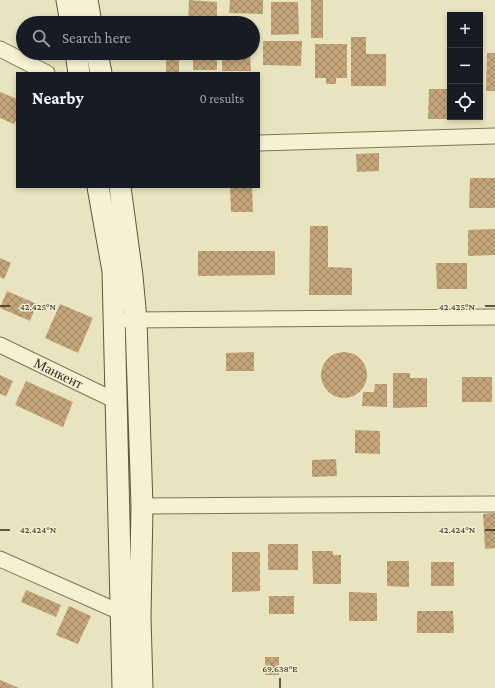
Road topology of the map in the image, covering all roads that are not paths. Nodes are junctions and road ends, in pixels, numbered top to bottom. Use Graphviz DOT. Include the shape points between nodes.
graph roads {
  1 [pos="67,0"];
  2 [pos="87,0"];
  3 [pos="70,16"];
  4 [pos="90,16"];
  5 [pos="0,49"];
  6 [pos="16,57"];
  7 [pos="22,60"];
  8 [pos="77,60"];
  9 [pos="98,60"];
  10 [pos="45,72"];
  11 [pos="79,72"];
  12 [pos="101,72"];
  13 [pos="495,136"];
  14 [pos="260,143"];
  15 [pos="98,188"];
  16 [pos="120,188"];
  17 [pos="495,317"];
  18 [pos="114,320"];
  19 [pos="136,320"];
  20 [pos="0,344"];
  21 [pos="116,401"];
  22 [pos="495,504"];
  23 [pos="142,506"];
  24 [pos="0,559"];
  25 [pos="122,613"];
  26 [pos="123,688"];
  27 [pos="142,688"];
  1 -- 3 [label="main road"];
  2 -- 4 [label="main road"];
  5 -- 6 [label="street"];
  7 -- 10 [label="street"];
  8 -- 11 [label="main road"];
  9 -- 12 [label="main road"];
  13 -- 14 [label="street"];
  15 -- 18 [label="main road" via="113,271"];
  16 -- 19 [label="main road"];
  17 -- 19 [label="street"];
  18 -- 19 [label="street"];
  18 -- 21 [label="main road"];
  19 -- 23 [label="main road"];
  20 -- 21 [label="street, Манкент"];
  21 -- 25 [label="main road"];
  22 -- 23 [label="street"];
  23 -- 27 [label="main road"];
  24 -- 25 [label="street"];
  25 -- 26 [label="main road"];
}
